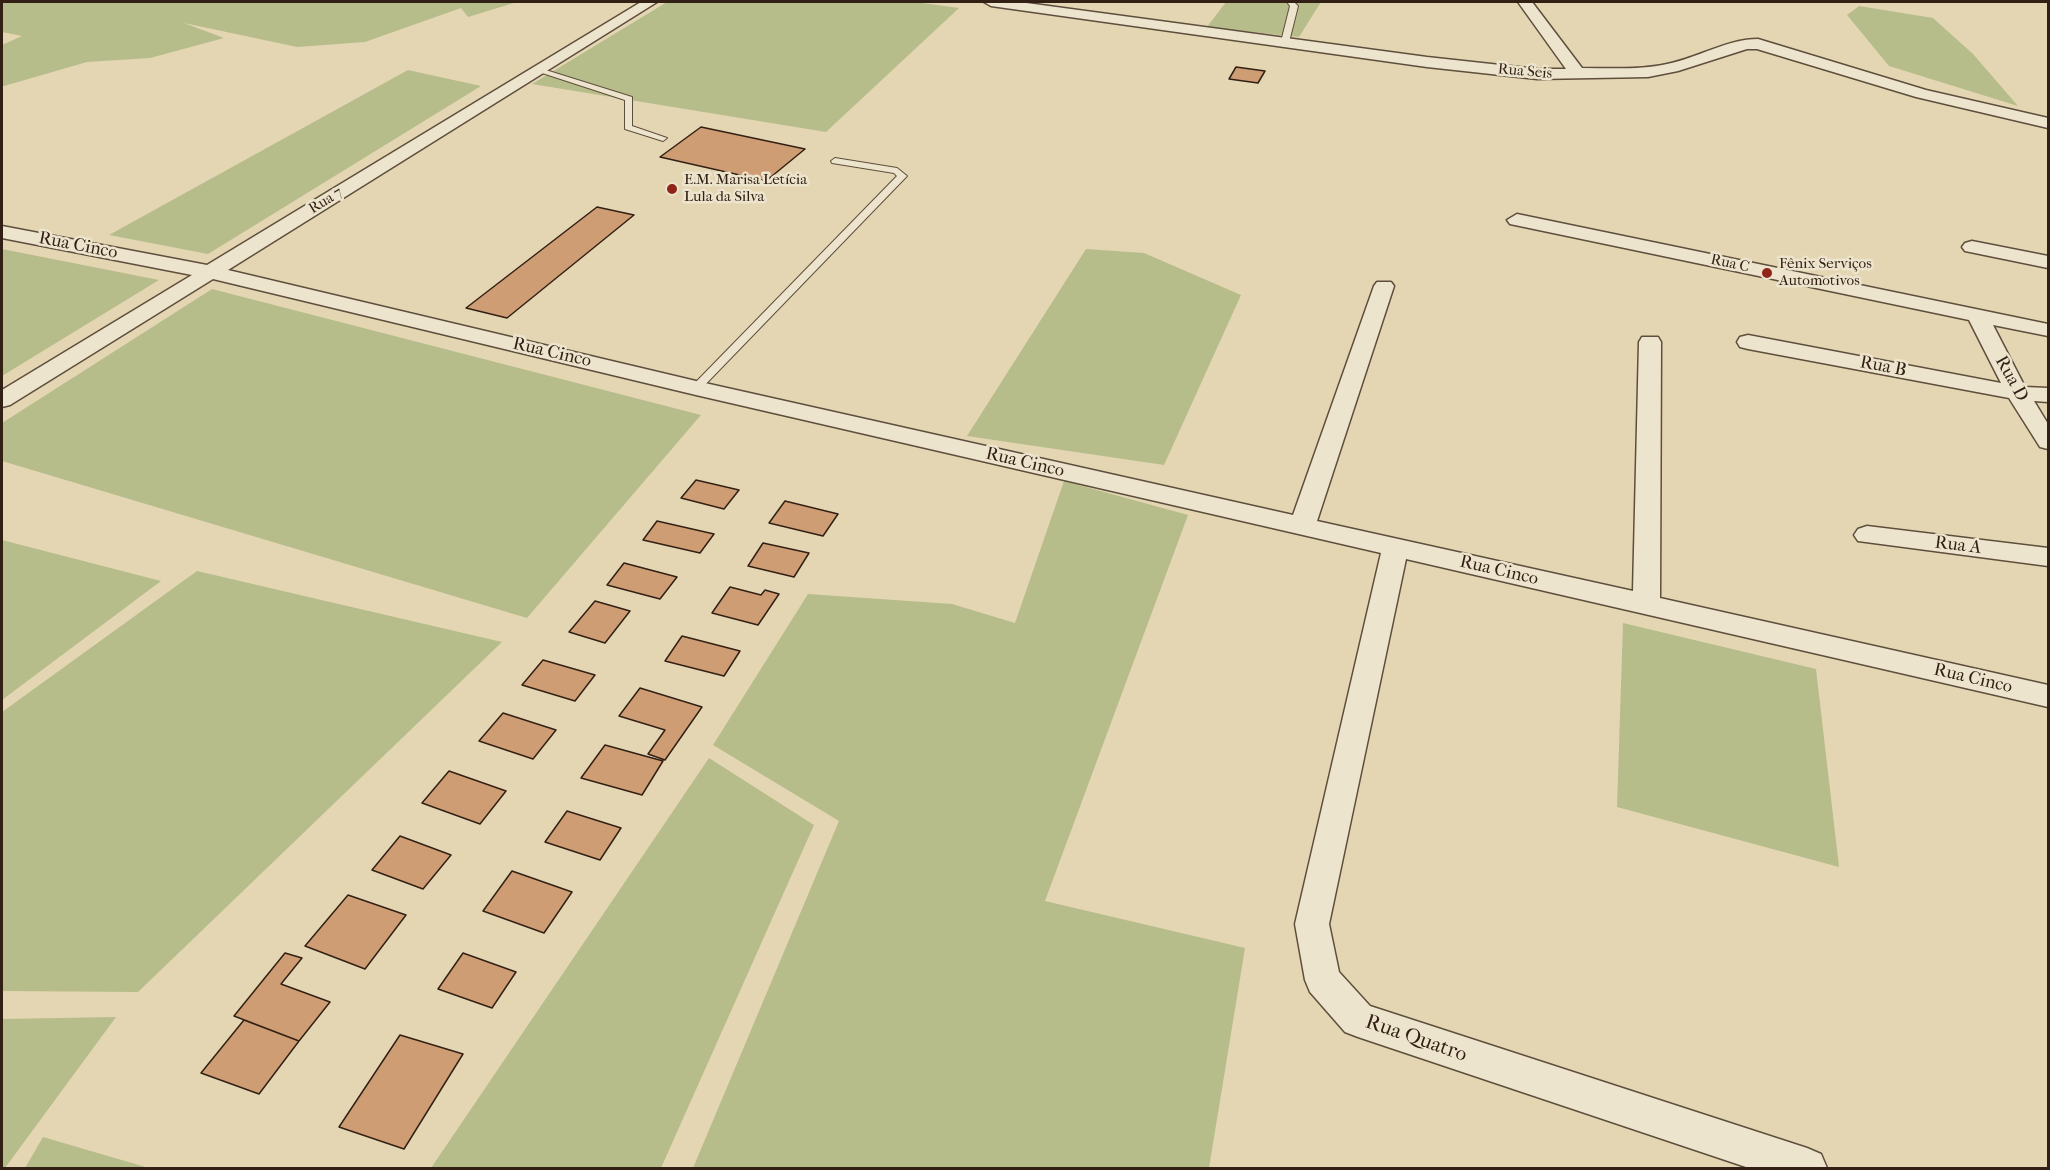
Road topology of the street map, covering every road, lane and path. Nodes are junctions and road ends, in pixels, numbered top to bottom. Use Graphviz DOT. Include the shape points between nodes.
graph roads {
  1 [pos="650,2"];
  2 [pos="992,2"];
  3 [pos="1290,2"];
  4 [pos="1525,2"];
  5 [pos="1285,42"];
  6 [pos="540,69"];
  7 [pos="1579,75"];
  8 [pos="2049,123"];
  9 [pos="663,138"];
  10 [pos="835,161"];
  11 [pos="1517,220"];
  12 [pos="2,232"];
  13 [pos="1972,247"];
  14 [pos="2049,262"];
  15 [pos="210,272"];
  16 [pos="1384,286"];
  17 [pos="1977,315"];
  18 [pos="2049,330"];
  19 [pos="1650,342"];
  20 [pos="1748,342"];
  21 [pos="696,388"];
  22 [pos="2017,393"];
  23 [pos="2049,395"];
  24 [pos="2,400"];
  25 [pos="2049,442"];
  26 [pos="1302,527"];
  27 [pos="1867,535"];
  28 [pos="1395,548"];
  29 [pos="2049,557"];
  30 [pos="1647,605"];
  31 [pos="2049,696"];
  32 [pos="1807,1168"];
  1 -- 6 [label="street, Rua 7"];
  2 -- 5 [label="street, Rua Seis"];
  3 -- 5 [label="lane" via="1294,6"];
  4 -- 7 [label="street"];
  5 -- 7 [label="street, Rua Seis" via="1493,69"];
  6 -- 9 [label="lane" via="629,99 628,127"];
  6 -- 15 [label="street, Rua 7"];
  7 -- 8 [label="street, Rua Seis" via="1672,68 1746,44 1758,44 1922,94"];
  10 -- 21 [label="lane" via="897,171 902,177"];
  11 -- 17 [label="street, Rua C"];
  12 -- 15 [label="street, Rua Cinco"];
  13 -- 14 [label="street"];
  15 -- 21 [label="street, Rua Cinco"];
  15 -- 24 [label="street, Rua 7"];
  16 -- 26 [label="street"];
  17 -- 18 [label="street, Rua C"];
  17 -- 22 [label="street, Rua D"];
  19 -- 30 [label="street"];
  20 -- 22 [label="street, Rua B"];
  21 -- 26 [label="street, Rua Cinco"];
  22 -- 23 [label="street, Rua B"];
  22 -- 25 [label="street, Rua D"];
  26 -- 28 [label="street, Rua Cinco"];
  27 -- 29 [label="street, Rua A"];
  28 -- 30 [label="street, Rua Cinco"];
  28 -- 32 [label="street, Rua Quatro" via="1312,924 1323,980 1358,1020"];
  30 -- 31 [label="street, Rua Cinco"];
}
